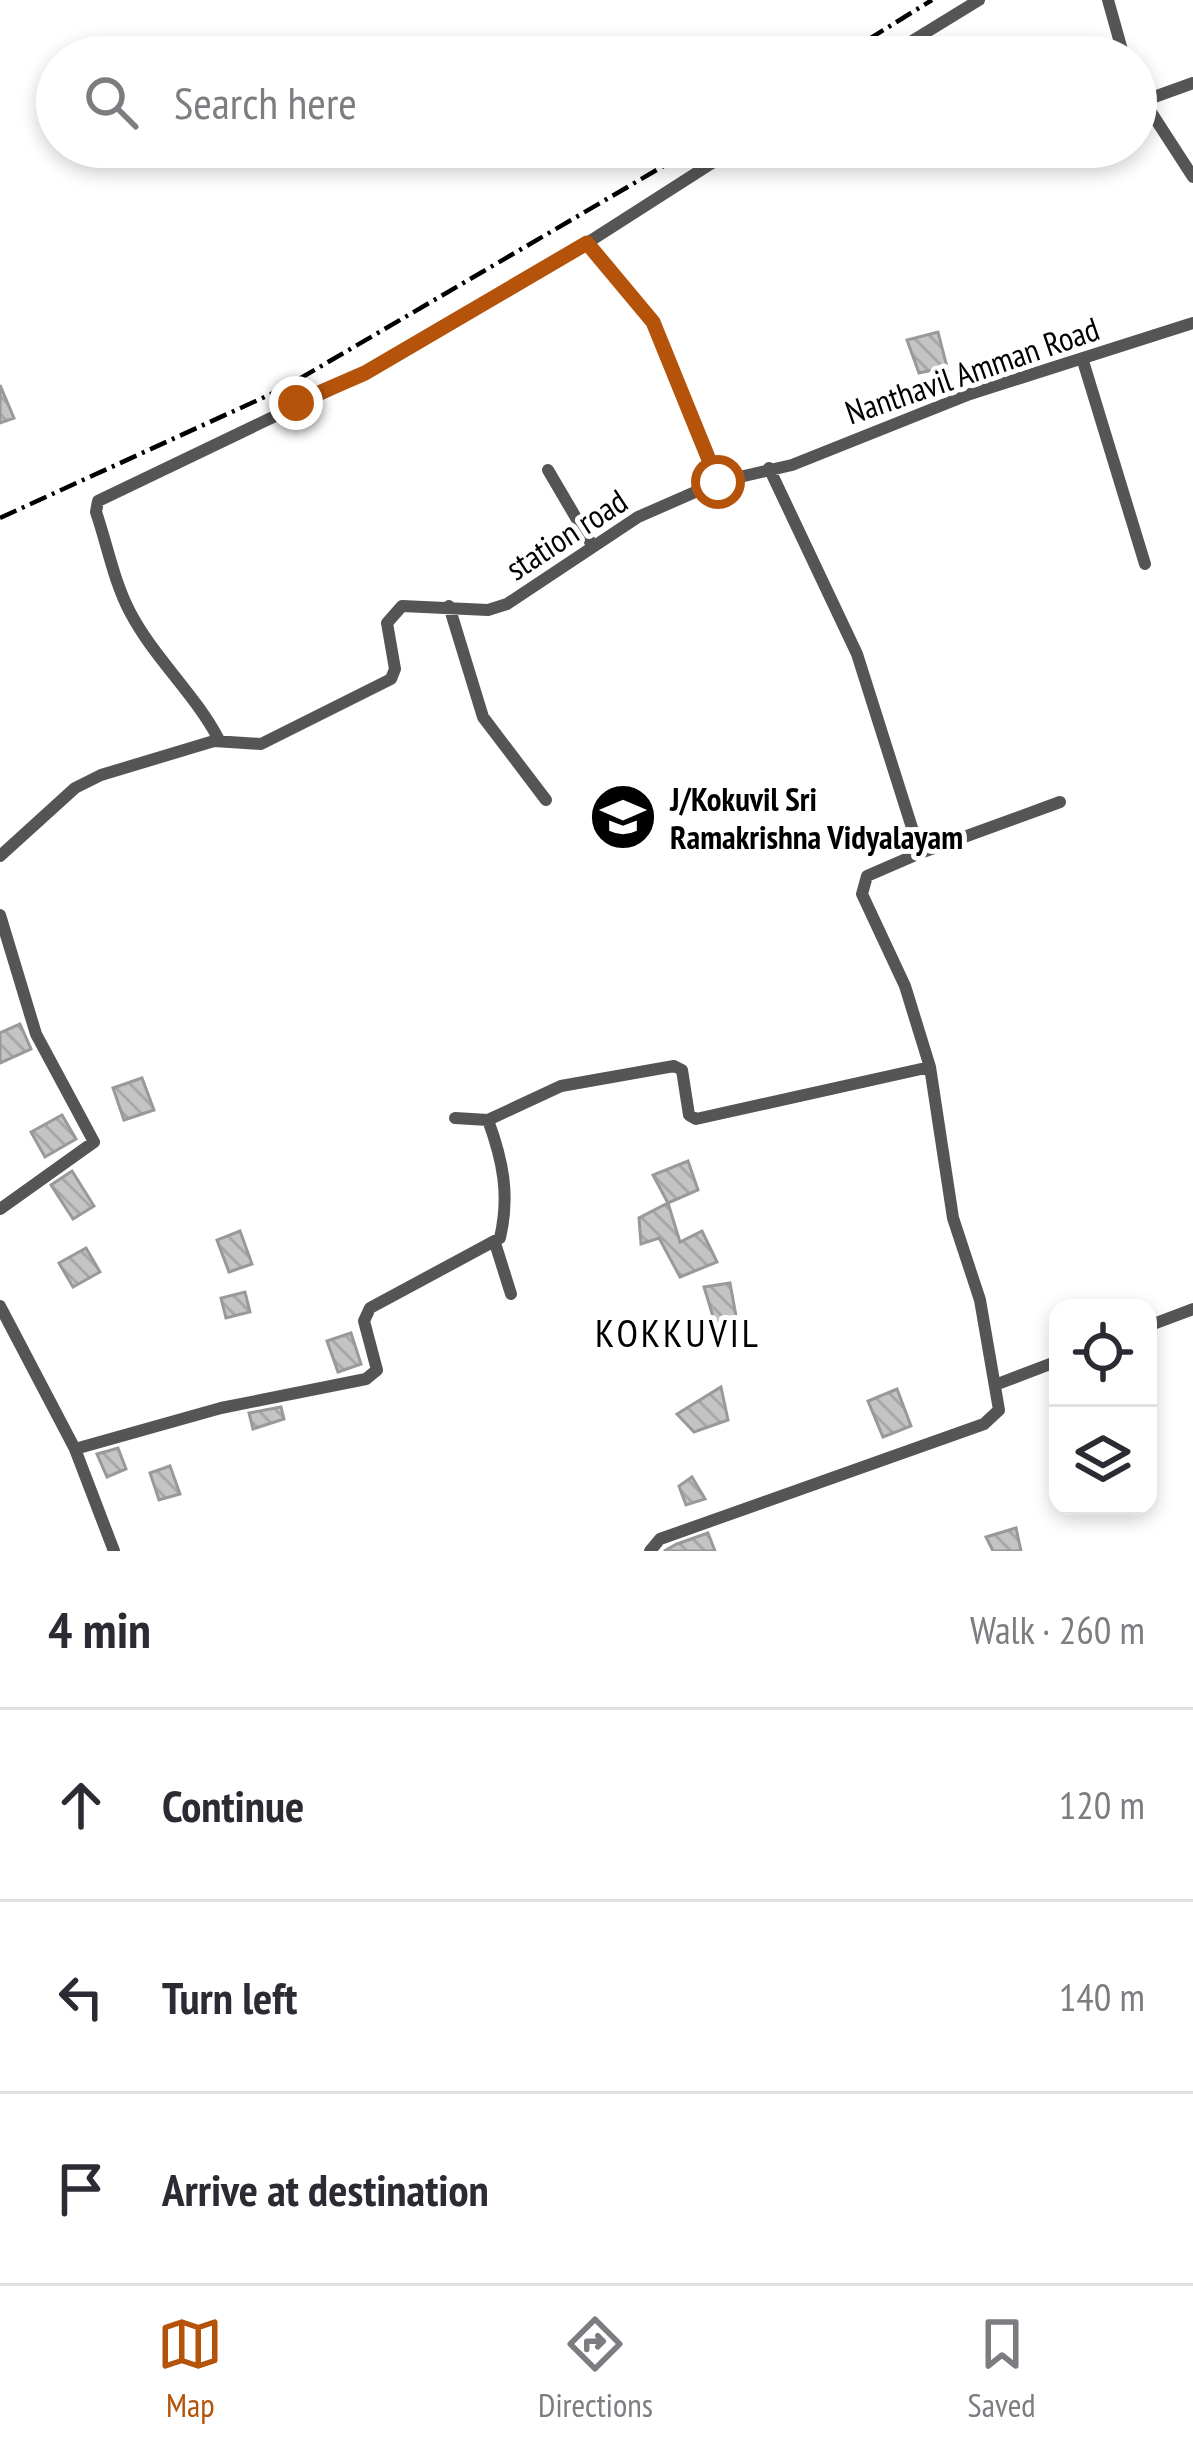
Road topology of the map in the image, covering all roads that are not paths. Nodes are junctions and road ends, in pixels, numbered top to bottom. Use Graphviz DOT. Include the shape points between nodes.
graph roads {
  1 [pos="979,0"];
  2 [pos="1108,0"];
  3 [pos="920,36"];
  4 [pos="1118,36"];
  5 [pos="1193,82"];
  6 [pos="1157,91"];
  7 [pos="1157,122"];
  8 [pos="704,168"];
  9 [pos="1193,177"];
  10 [pos="587,243"];
  11 [pos="1193,323"];
  12 [pos="1083,361"];
  13 [pos="769,468"];
  14 [pos="548,470"];
  15 [pos="718,482"];
  16 [pos="592,545"];
  17 [pos="1145,564"];
  18 [pos="449,607"];
  19 [pos="214,741"];
  20 [pos="546,800"];
  21 [pos="1060,802"];
  22 [pos="920,853"];
  23 [pos="0,856"];
  24 [pos="0,915"];
  25 [pos="930,1067"];
  26 [pos="454,1118"];
  27 [pos="488,1120"];
  28 [pos="0,1209"];
  29 [pos="495,1243"];
  30 [pos="511,1294"];
  31 [pos="0,1306"];
  32 [pos="1193,1309"];
  33 [pos="1157,1323"];
  34 [pos="1049,1364"];
  35 [pos="995,1385"];
  36 [pos="74,1449"];
  37 [pos="114,1551"];
  38 [pos="650,1551"];
  1 -- 3 [label="street"];
  2 -- 4 [label="street"];
  5 -- 6 [label="street"];
  7 -- 9 [label="street"];
  8 -- 10 [label="street"];
  10 -- 15 [label="street" via="653,322"];
  10 -- 19 [label="street" via="365,373 98,501 129,610 210,723"];
  11 -- 12 [label="street, Nanthavil Amman Road"];
  12 -- 13 [label="street, Nanthavil Amman Road"];
  12 -- 17 [label="street"];
  13 -- 15 [label="street, station road"];
  13 -- 22 [label="street" via="857,654"];
  14 -- 16 [label="street"];
  15 -- 16 [label="street, station road"];
  16 -- 18 [label="street, station road" via="507,604"];
  18 -- 19 [label="street, station road" via="402,606 387,623 391,679 261,744"];
  18 -- 20 [label="street" via="483,718"];
  19 -- 23 [label="street, station road" via="75,788"];
  21 -- 22 [label="street"];
  22 -- 25 [label="street" via="862,884"];
  24 -- 28 [label="street" via="36,1034 94,1142"];
  25 -- 27 [label="street" via="696,1119 674,1066 561,1086"];
  25 -- 35 [label="street" via="953,1218 980,1300"];
  26 -- 27 [label="street"];
  27 -- 29 [label="street" via="504,1163 507,1210"];
  29 -- 30 [label="street"];
  29 -- 36 [label="street" via="370,1308 364,1321 377,1370 366,1379"];
  31 -- 36 [label="street"];
  32 -- 33 [label="street"];
  34 -- 35 [label="street"];
  35 -- 38 [label="street" via="999,1410 984,1424 660,1539"];
  36 -- 37 [label="street"];
}
